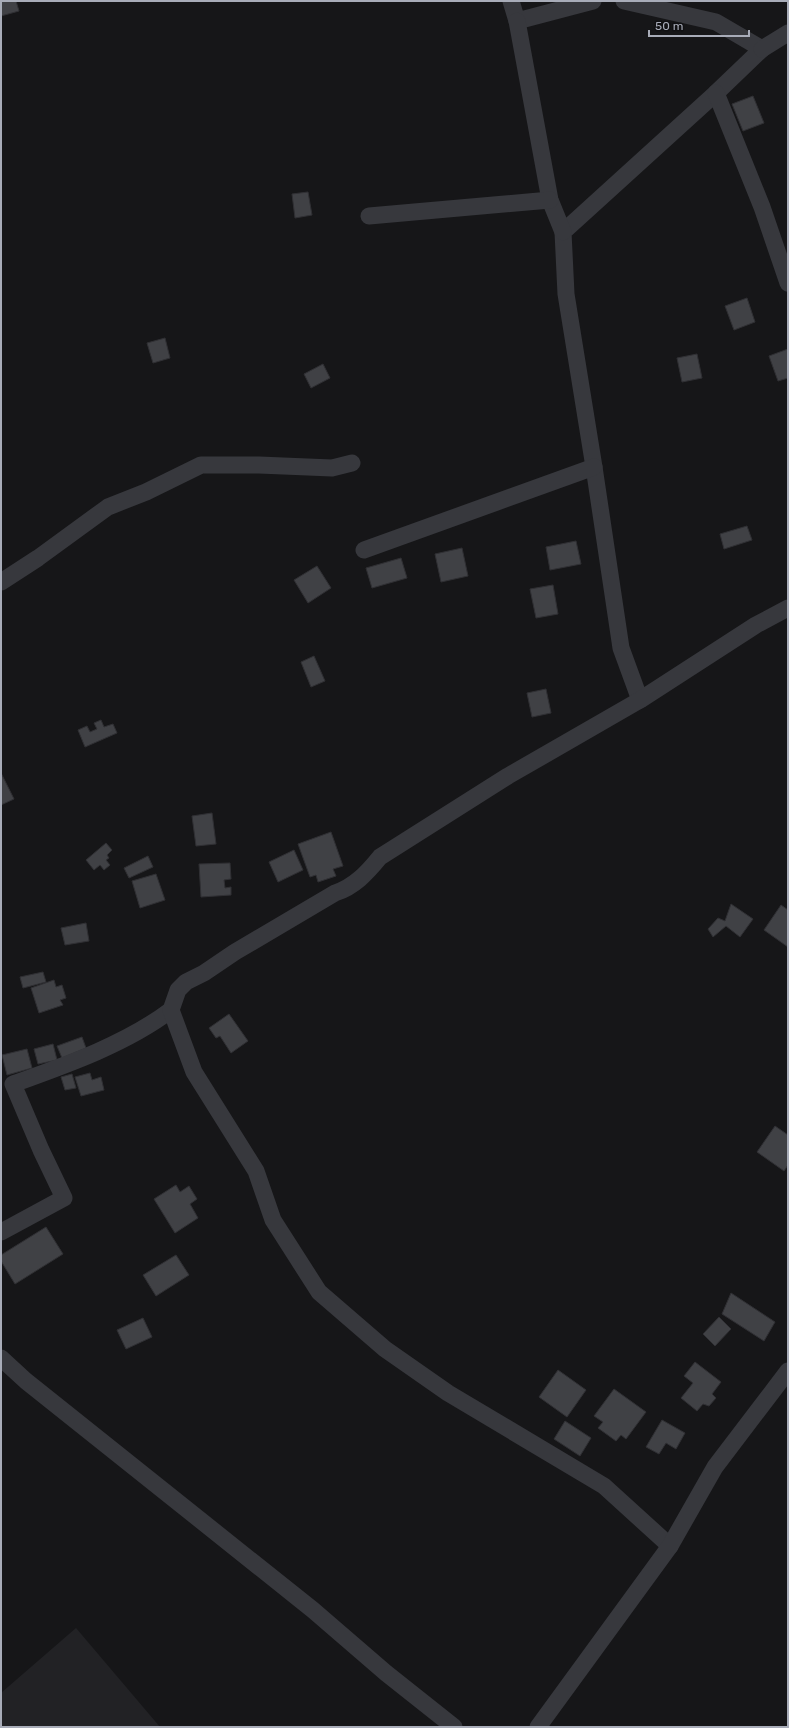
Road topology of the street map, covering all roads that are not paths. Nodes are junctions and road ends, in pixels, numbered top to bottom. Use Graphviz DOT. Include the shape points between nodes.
graph roads {
  1 [pos="511,1"];
  2 [pos="593,1"];
  3 [pos="624,1"];
  4 [pos="517,21"];
  5 [pos="788,33"];
  6 [pos="762,49"];
  7 [pos="716,93"];
  8 [pos="550,200"];
  9 [pos="369,216"];
  10 [pos="563,232"];
  11 [pos="788,283"];
  12 [pos="352,463"];
  13 [pos="594,468"];
  14 [pos="364,550"];
  15 [pos="1,582"];
  16 [pos="788,608"];
  17 [pos="640,700"];
  18 [pos="171,1010"];
  19 [pos="1,1232"];
  20 [pos="1,1358"];
  21 [pos="788,1371"];
  22 [pos="670,1546"];
  23 [pos="454,1727"];
  24 [pos="538,1727"];
  1 -- 4 [label="street"];
  2 -- 4 [label="street"];
  3 -- 6 [label="street" via="716,22"];
  4 -- 8 [label="street"];
  5 -- 6 [label="street"];
  6 -- 7 [label="street"];
  7 -- 10 [label="street"];
  7 -- 11 [label="street" via="762,207"];
  8 -- 9 [label="street"];
  8 -- 10 [label="street"];
  10 -- 13 [label="street" via="566,294"];
  12 -- 15 [label="street" via="332,468 201,465 108,507"];
  13 -- 14 [label="street"];
  13 -- 17 [label="street" via="621,648"];
  16 -- 17 [label="street" via="756,625"];
  17 -- 18 [label="street" via="508,776 380,857 366,874 346,889 335,893 186,982 178,990"];
  18 -- 19 [label="street" via="155,1022 69,1064 13,1084 64,1198"];
  18 -- 22 [label="street" via="194,1072 256,1171 273,1220 319,1292 385,1349 448,1393 604,1486"];
  20 -- 23 [label="street" via="26,1381 313,1610"];
  21 -- 22 [label="street" via="715,1467"];
  22 -- 24 [label="street"];
}
